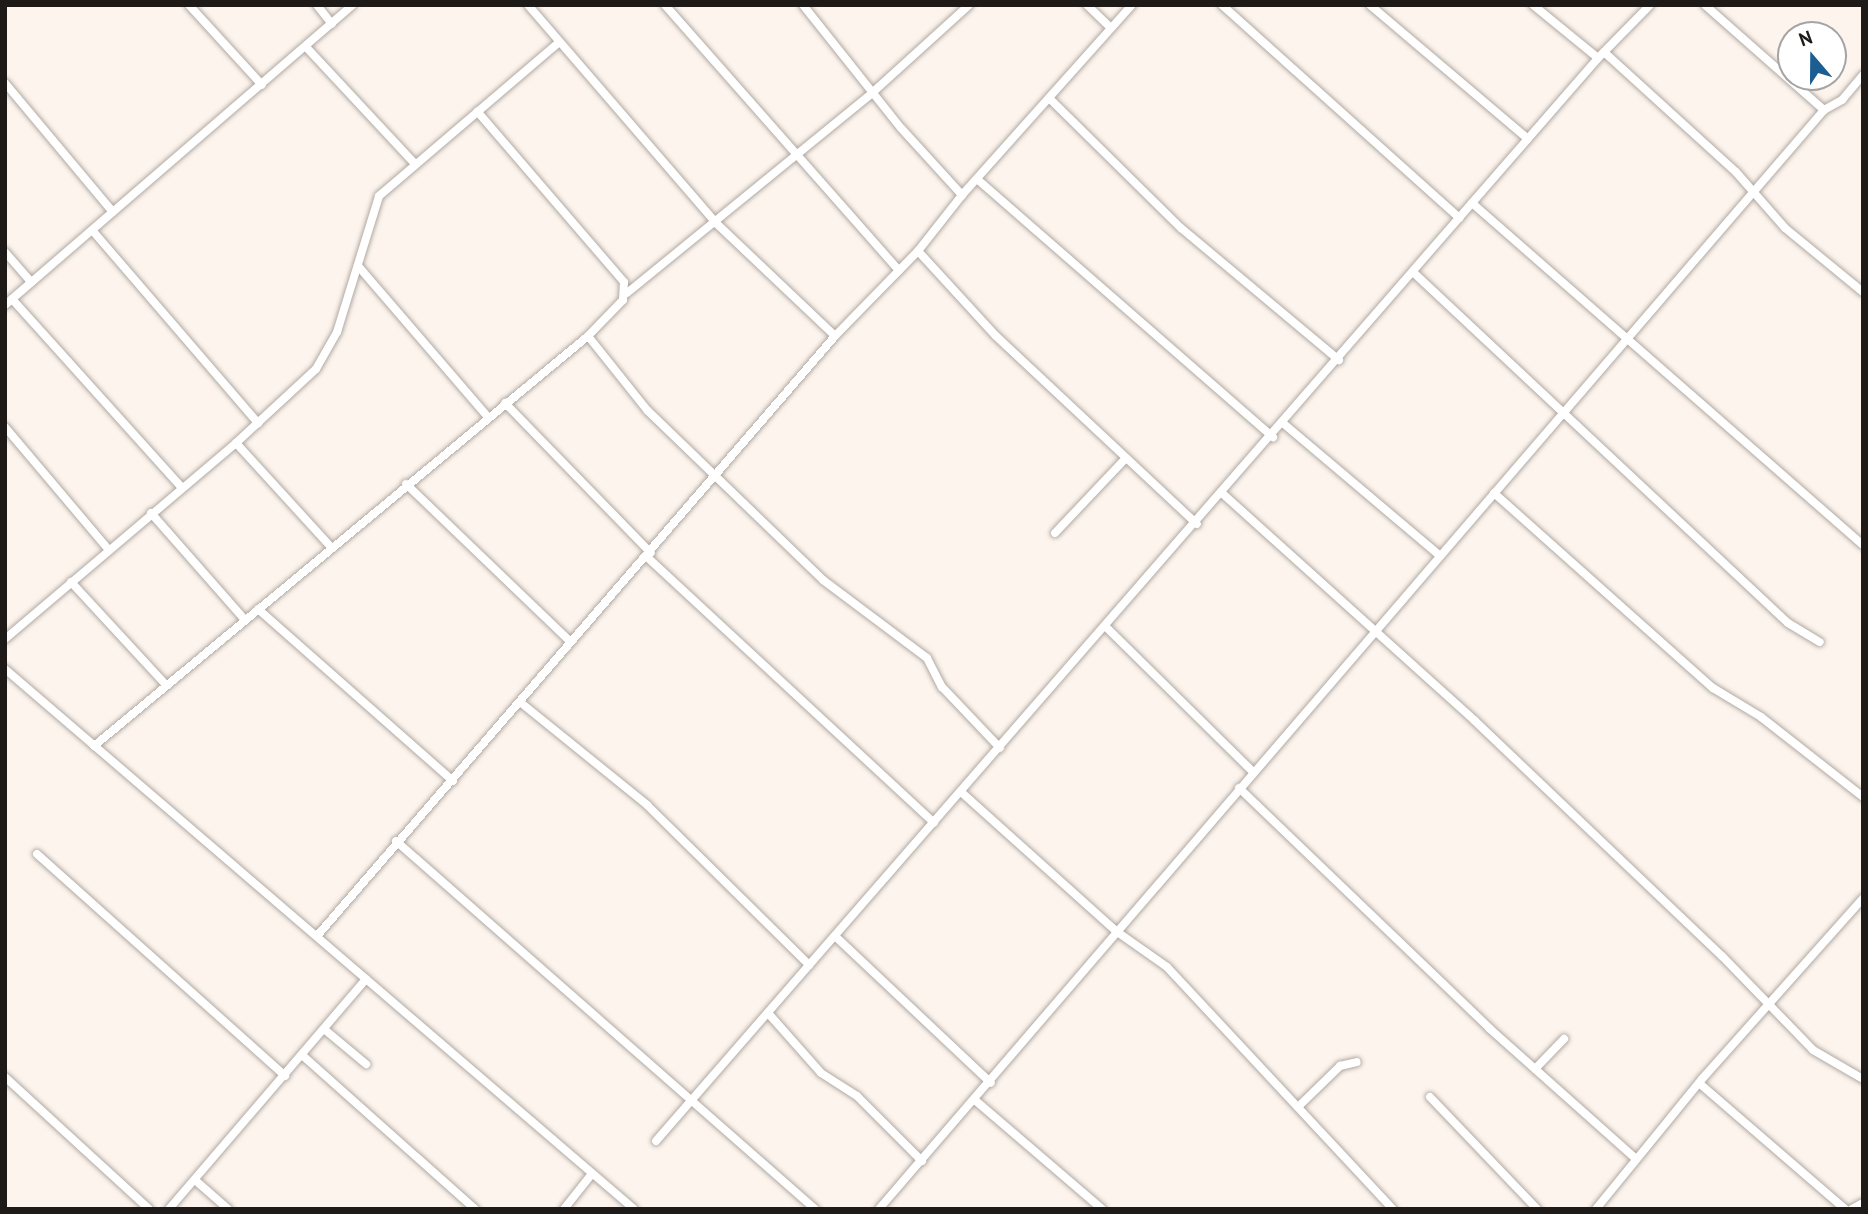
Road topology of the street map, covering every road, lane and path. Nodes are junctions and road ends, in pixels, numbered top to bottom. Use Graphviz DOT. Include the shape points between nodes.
graph roads {
  1 [pos="189,5"];
  2 [pos="317,5"];
  3 [pos="353,5"];
  4 [pos="528,5"];
  5 [pos="665,5"];
  6 [pos="803,5"];
  7 [pos="968,5"];
  8 [pos="1087,5"];
  9 [pos="1132,5"];
  10 [pos="1222,5"];
  11 [pos="1370,5"];
  12 [pos="1533,5"];
  13 [pos="1650,5"];
  14 [pos="1705,5"];
  15 [pos="332,24"];
  16 [pos="1111,28"];
  17 [pos="559,41"];
  18 [pos="306,47"];
  19 [pos="1601,55"];
  20 [pos="1863,75"];
  21 [pos="5,83"];
  22 [pos="262,85"];
  23 [pos="872,93"];
  24 [pos="1049,99"];
  25 [pos="1824,110"];
  26 [pos="477,111"];
  27 [pos="1528,139"];
  28 [pos="795,153"];
  29 [pos="414,163"];
  30 [pos="977,179"];
  31 [pos="962,195"];
  32 [pos="1755,195"];
  33 [pos="1472,203"];
  34 [pos="113,212"];
  35 [pos="1459,218"];
  36 [pos="716,223"];
  37 [pos="92,230"];
  38 [pos="918,251"];
  39 [pos="5,252"];
  40 [pos="358,266"];
  41 [pos="899,270"];
  42 [pos="1414,272"];
  43 [pos="31,282"];
  44 [pos="1863,292"];
  45 [pos="627,293"];
  46 [pos="9,302"];
  47 [pos="588,336"];
  48 [pos="835,336"];
  49 [pos="1626,340"];
  50 [pos="1339,360"];
  51 [pos="505,403"];
  52 [pos="1564,413"];
  53 [pos="488,417"];
  54 [pos="258,423"];
  55 [pos="1284,424"];
  56 [pos="5,427"];
  57 [pos="1273,437"];
  58 [pos="236,443"];
  59 [pos="1126,458"];
  60 [pos="717,478"];
  61 [pos="406,484"];
  62 [pos="182,488"];
  63 [pos="1494,493"];
  64 [pos="1223,494"];
  65 [pos="151,513"];
  66 [pos="1197,524"];
  67 [pos="1055,533"];
  68 [pos="1863,545"];
  69 [pos="330,546"];
  70 [pos="108,549"];
  71 [pos="649,555"];
  72 [pos="1440,556"];
  73 [pos="71,582"];
  74 [pos="258,609"];
  75 [pos="245,620"];
  76 [pos="1106,627"];
  77 [pos="1376,632"];
  78 [pos="5,639"];
  79 [pos="570,642"];
  80 [pos="1820,642"];
  81 [pos="5,669"];
  82 [pos="165,684"];
  83 [pos="520,702"];
  84 [pos="94,746"];
  85 [pos="1000,748"];
  86 [pos="1253,772"];
  87 [pos="453,781"];
  88 [pos="1240,788"];
  89 [pos="961,792"];
  90 [pos="1863,797"];
  91 [pos="934,823"];
  92 [pos="396,841"];
  93 [pos="37,854"];
  94 [pos="1863,898"];
  95 [pos="1116,931"];
  96 [pos="317,936"];
  97 [pos="835,936"];
  98 [pos="809,965"];
  99 [pos="366,979"];
  100 [pos="1768,1006"];
  101 [pos="768,1013"];
  102 [pos="324,1029"];
  103 [pos="1564,1038"];
  104 [pos="302,1055"];
  105 [pos="1357,1062"];
  106 [pos="366,1064"];
  107 [pos="1535,1069"];
  108 [pos="285,1076"];
  109 [pos="5,1077"];
  110 [pos="1863,1079"];
  111 [pos="991,1083"];
  112 [pos="1699,1083"];
  113 [pos="1430,1097"];
  114 [pos="693,1101"];
  115 [pos="976,1101"];
  116 [pos="1298,1107"];
  117 [pos="656,1141"];
  118 [pos="1636,1159"];
  119 [pos="922,1161"];
  120 [pos="591,1175"];
  121 [pos="195,1180"];
  122 [pos="1863,1203"];
  123 [pos="149,1209"];
  124 [pos="169,1209"];
  125 [pos="228,1209"];
  126 [pos="475,1209"];
  127 [pos="564,1209"];
  128 [pos="634,1209"];
  129 [pos="815,1209"];
  130 [pos="879,1209"];
  131 [pos="1102,1209"];
  132 [pos="1393,1209"];
  133 [pos="1537,1209"];
  134 [pos="1597,1209"];
  135 [pos="1845,1209"];
  136 [pos="1852,1209"];
  1 -- 22 [label="street"];
  2 -- 15 [label="street"];
  3 -- 15 [label="street"];
  4 -- 17 [label="street"];
  5 -- 28 [label="street"];
  6 -- 23 [label="street"];
  7 -- 23 [label="street"];
  8 -- 16 [label="street"];
  9 -- 16 [label="street"];
  10 -- 35 [label="street"];
  11 -- 27 [label="street"];
  12 -- 19 [label="street"];
  13 -- 19 [label="street"];
  14 -- 25 [label="street"];
  15 -- 18 [label="street"];
  16 -- 24 [label="street"];
  17 -- 26 [label="street"];
  17 -- 36 [label="street"];
  18 -- 22 [label="street"];
  18 -- 29 [label="street"];
  19 -- 27 [label="street"];
  19 -- 32 [label="street" via="1736,172"];
  20 -- 25 [label="street" via="1842,100"];
  21 -- 34 [label="street"];
  22 -- 34 [label="street"];
  23 -- 28 [label="street"];
  23 -- 31 [label="street"];
  24 -- 30 [label="street"];
  24 -- 50 [label="street" via="1181,228"];
  25 -- 32 [label="street"];
  26 -- 29 [label="street"];
  26 -- 45 [label="street" via="624,282"];
  27 -- 33 [label="street"];
  28 -- 36 [label="street"];
  28 -- 41 [label="street"];
  29 -- 40 [label="street" via="374,203"];
  30 -- 31 [label="street"];
  30 -- 57 [label="street"];
  31 -- 38 [label="street"];
  32 -- 44 [label="street" via="1785,228"];
  32 -- 49 [label="street"];
  33 -- 35 [label="street"];
  33 -- 49 [label="street"];
  34 -- 37 [label="street"];
  35 -- 42 [label="street"];
  36 -- 45 [label="street"];
  36 -- 48 [label="street"];
  37 -- 43 [label="street"];
  37 -- 54 [label="street"];
  38 -- 41 [label="street"];
  38 -- 59 [label="street" via="996,336"];
  39 -- 43 [label="street"];
  40 -- 53 [label="street"];
  40 -- 54 [label="street" via="328,353"];
  41 -- 48 [label="street"];
  42 -- 50 [label="street"];
  42 -- 52 [label="street"];
  43 -- 46 [label="street"];
  45 -- 47 [label="street"];
  46 -- 62 [label="street"];
  47 -- 51 [label="street"];
  47 -- 60 [label="street" via="647,410"];
  48 -- 60 [label="street"];
  49 -- 52 [label="street"];
  49 -- 68 [label="street"];
  50 -- 55 [label="street"];
  51 -- 53 [label="street"];
  51 -- 71 [label="street"];
  52 -- 63 [label="street"];
  52 -- 80 [label="street" via="1788,623"];
  53 -- 61 [label="street"];
  54 -- 58 [label="street"];
  55 -- 57 [label="street"];
  55 -- 72 [label="street"];
  56 -- 70 [label="street"];
  57 -- 64 [label="street"];
  58 -- 62 [label="street"];
  58 -- 69 [label="street"];
  59 -- 66 [label="street"];
  59 -- 67 [label="street"];
  60 -- 71 [label="street"];
  60 -- 85 [label="street" via="823,580 927,658 942,687"];
  61 -- 69 [label="street"];
  61 -- 79 [label="street"];
  62 -- 65 [label="street"];
  63 -- 72 [label="street"];
  63 -- 90 [label="street" via="1713,688 1761,717"];
  64 -- 66 [label="street"];
  64 -- 77 [label="street"];
  65 -- 70 [label="street"];
  65 -- 75 [label="street"];
  66 -- 76 [label="street"];
  69 -- 74 [label="street"];
  70 -- 73 [label="street"];
  71 -- 79 [label="street"];
  71 -- 91 [label="street"];
  72 -- 77 [label="street"];
  73 -- 78 [label="street"];
  73 -- 82 [label="street"];
  74 -- 75 [label="street"];
  74 -- 87 [label="street"];
  75 -- 82 [label="street"];
  76 -- 85 [label="street"];
  76 -- 86 [label="street"];
  77 -- 86 [label="street"];
  77 -- 100 [label="street" via="1712,947"];
  79 -- 83 [label="street"];
  81 -- 84 [label="street"];
  82 -- 84 [label="street"];
  83 -- 87 [label="street"];
  83 -- 98 [label="street" via="647,805"];
  84 -- 96 [label="street"];
  85 -- 89 [label="street"];
  86 -- 88 [label="street"];
  87 -- 92 [label="street"];
  88 -- 95 [label="street"];
  88 -- 107 [label="street"];
  89 -- 91 [label="street"];
  89 -- 95 [label="street"];
  91 -- 97 [label="street"];
  92 -- 96 [label="street"];
  92 -- 114 [label="street"];
  93 -- 108 [label="street"];
  94 -- 100 [label="street"];
  95 -- 111 [label="street"];
  95 -- 116 [label="street" via="1167,967"];
  96 -- 99 [label="street"];
  97 -- 98 [label="street"];
  97 -- 111 [label="street"];
  98 -- 101 [label="street"];
  99 -- 102 [label="street"];
  99 -- 120 [label="street"];
  100 -- 110 [label="street" via="1813,1050"];
  100 -- 112 [label="street"];
  101 -- 114 [label="street"];
  101 -- 119 [label="street" via="821,1073 858,1096"];
  102 -- 104 [label="street"];
  102 -- 106 [label="street"];
  103 -- 107 [label="street"];
  104 -- 108 [label="street"];
  104 -- 126 [label="street"];
  105 -- 116 [label="street" via="1340,1066"];
  107 -- 118 [label="street"];
  108 -- 121 [label="street"];
  109 -- 123 [label="street"];
  111 -- 115 [label="street"];
  112 -- 118 [label="street"];
  112 -- 135 [label="street"];
  113 -- 133 [label="street"];
  114 -- 117 [label="street"];
  114 -- 129 [label="street"];
  115 -- 119 [label="street"];
  115 -- 131 [label="street"];
  116 -- 132 [label="street"];
  118 -- 134 [label="street"];
  119 -- 130 [label="street"];
  120 -- 127 [label="street"];
  120 -- 128 [label="street"];
  121 -- 124 [label="street"];
  121 -- 125 [label="street"];
  122 -- 136 [label="street"];
}
